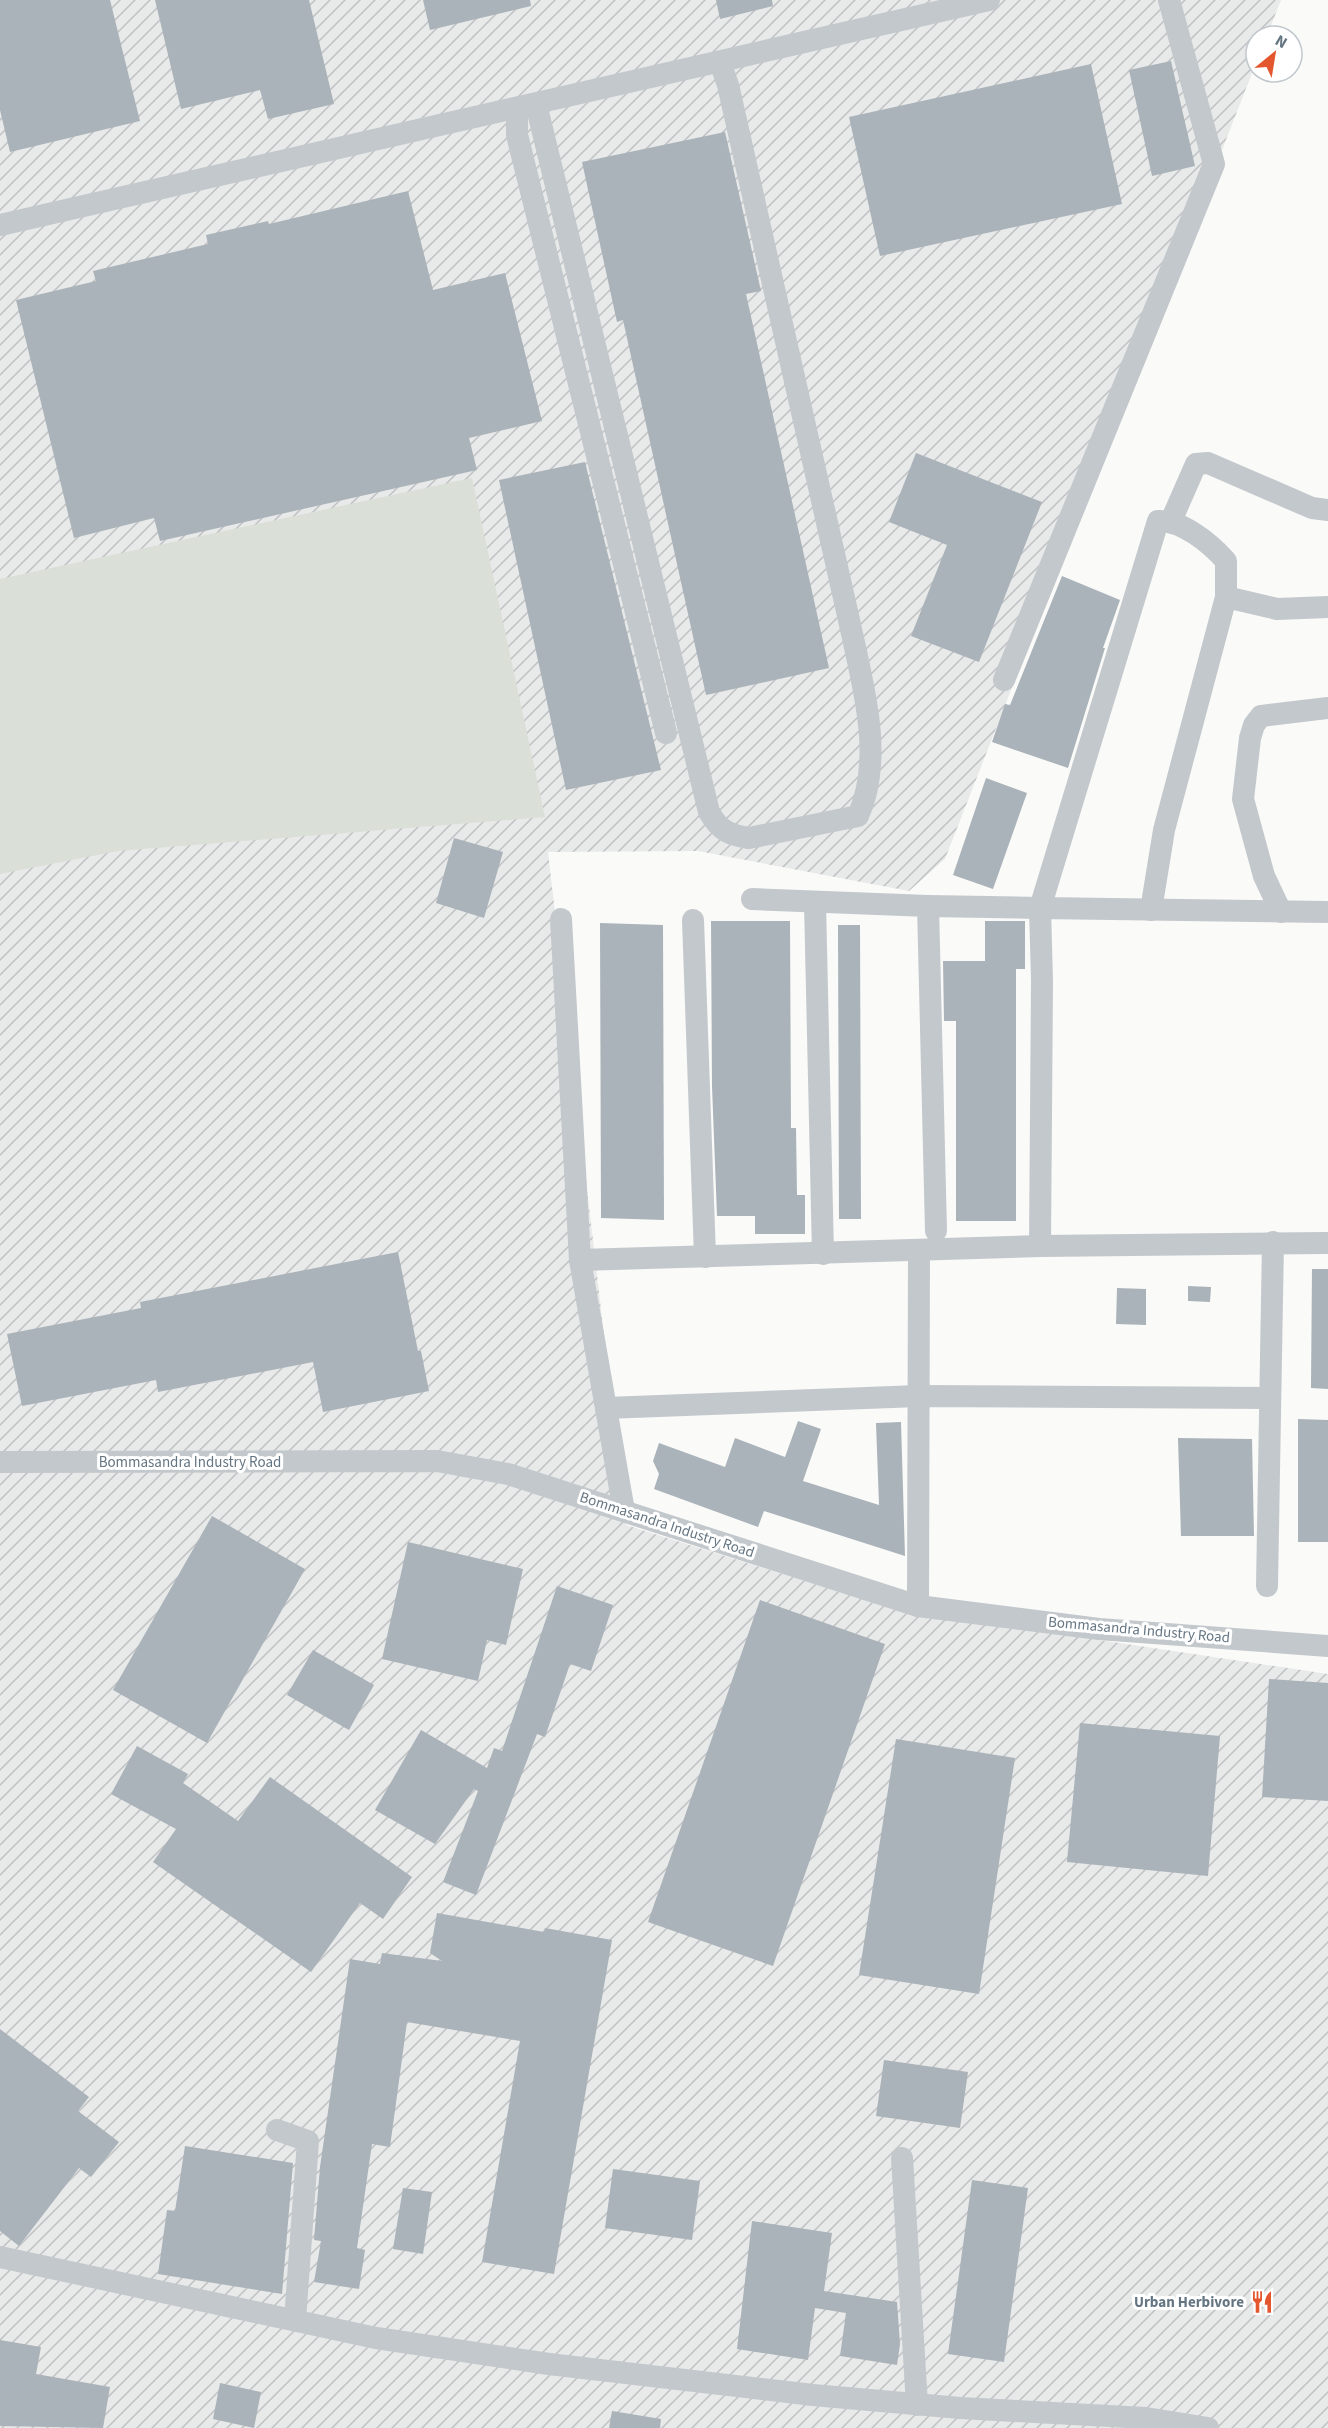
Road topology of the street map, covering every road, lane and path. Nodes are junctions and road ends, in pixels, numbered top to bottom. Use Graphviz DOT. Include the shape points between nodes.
graph roads {
  1 [pos="989,0"];
  2 [pos="1169,0"];
  3 [pos="720,62"];
  4 [pos="527,106"];
  5 [pos="0,225"];
  6 [pos="1328,510"];
  7 [pos="1171,521"];
  8 [pos="1226,597"];
  9 [pos="1328,607"];
  10 [pos="1004,680"];
  11 [pos="1328,708"];
  12 [pos="666,733"];
  13 [pos="752,899"];
  14 [pos="815,903"];
  15 [pos="928,906"];
  16 [pos="1040,908"];
  17 [pos="1151,910"];
  18 [pos="1281,912"];
  19 [pos="1328,912"];
  20 [pos="561,919"];
  21 [pos="693,920"];
  22 [pos="936,1231"];
  23 [pos="1273,1242"];
  24 [pos="1328,1243"];
  25 [pos="1040,1246"];
  26 [pos="919,1251"];
  27 [pos="823,1254"];
  28 [pos="705,1257"];
  29 [pos="580,1260"];
  30 [pos="918,1396"];
  31 [pos="1270,1398"];
  32 [pos="606,1408"];
  33 [pos="0,1462"];
  34 [pos="624,1511"];
  35 [pos="1267,1586"];
  36 [pos="918,1606"];
  37 [pos="1328,1646"];
  38 [pos="277,2130"];
  39 [pos="902,2158"];
  40 [pos="0,2257"];
  41 [pos="295,2320"];
  42 [pos="916,2404"];
  43 [pos="1208,2428"];
  1 -- 3 [label="street"];
  2 -- 10 [label="street" via="1214,164"];
  3 -- 4 [label="street"];
  3 -- 4 [label="street" via="729,85 866,703 871,775 858,816 749,838 733,836 717,827 709,812"];
  4 -- 5 [label="street"];
  4 -- 12 [label="street" via="517,135"];
  6 -- 7 [label="street" via="1312,508 1208,463 1196,464"];
  7 -- 8 [label="street" via="1215,548 1226,561"];
  7 -- 16 [label="street" via="1158,521"];
  8 -- 9 [label="street" via="1277,609"];
  8 -- 17 [label="street" via="1164,830"];
  11 -- 18 [label="street" via="1261,716 1250,738 1243,799 1264,876"];
  13 -- 14 [label="street"];
  14 -- 15 [label="street"];
  14 -- 27 [label="street"];
  15 -- 16 [label="street"];
  15 -- 22 [label="street"];
  16 -- 17 [label="street"];
  16 -- 25 [label="street"];
  17 -- 18 [label="street"];
  18 -- 19 [label="street"];
  20 -- 29 [label="street"];
  21 -- 28 [label="street"];
  23 -- 24 [label="street"];
  23 -- 25 [label="street"];
  23 -- 31 [label="street"];
  25 -- 26 [label="street"];
  26 -- 27 [label="street"];
  26 -- 30 [label="street"];
  27 -- 28 [label="street"];
  28 -- 29 [label="street"];
  29 -- 32 [label="street"];
  30 -- 31 [label="street"];
  30 -- 32 [label="street"];
  30 -- 36 [label="street"];
  31 -- 35 [label="street"];
  32 -- 34 [label="street"];
  33 -- 34 [label="street, Bommasandra Industry Road" via="437,1461 508,1474"];
  34 -- 36 [label="street, Bommasandra Industry Road"];
  36 -- 37 [label="street, Bommasandra Industry Road" via="1099,1629"];
  38 -- 41 [label="street" via="308,2141"];
  39 -- 42 [label="street"];
  40 -- 41 [label="street"];
  41 -- 42 [label="street" via="376,2338 561,2366"];
  42 -- 43 [label="street" via="1146,2418"];
}
